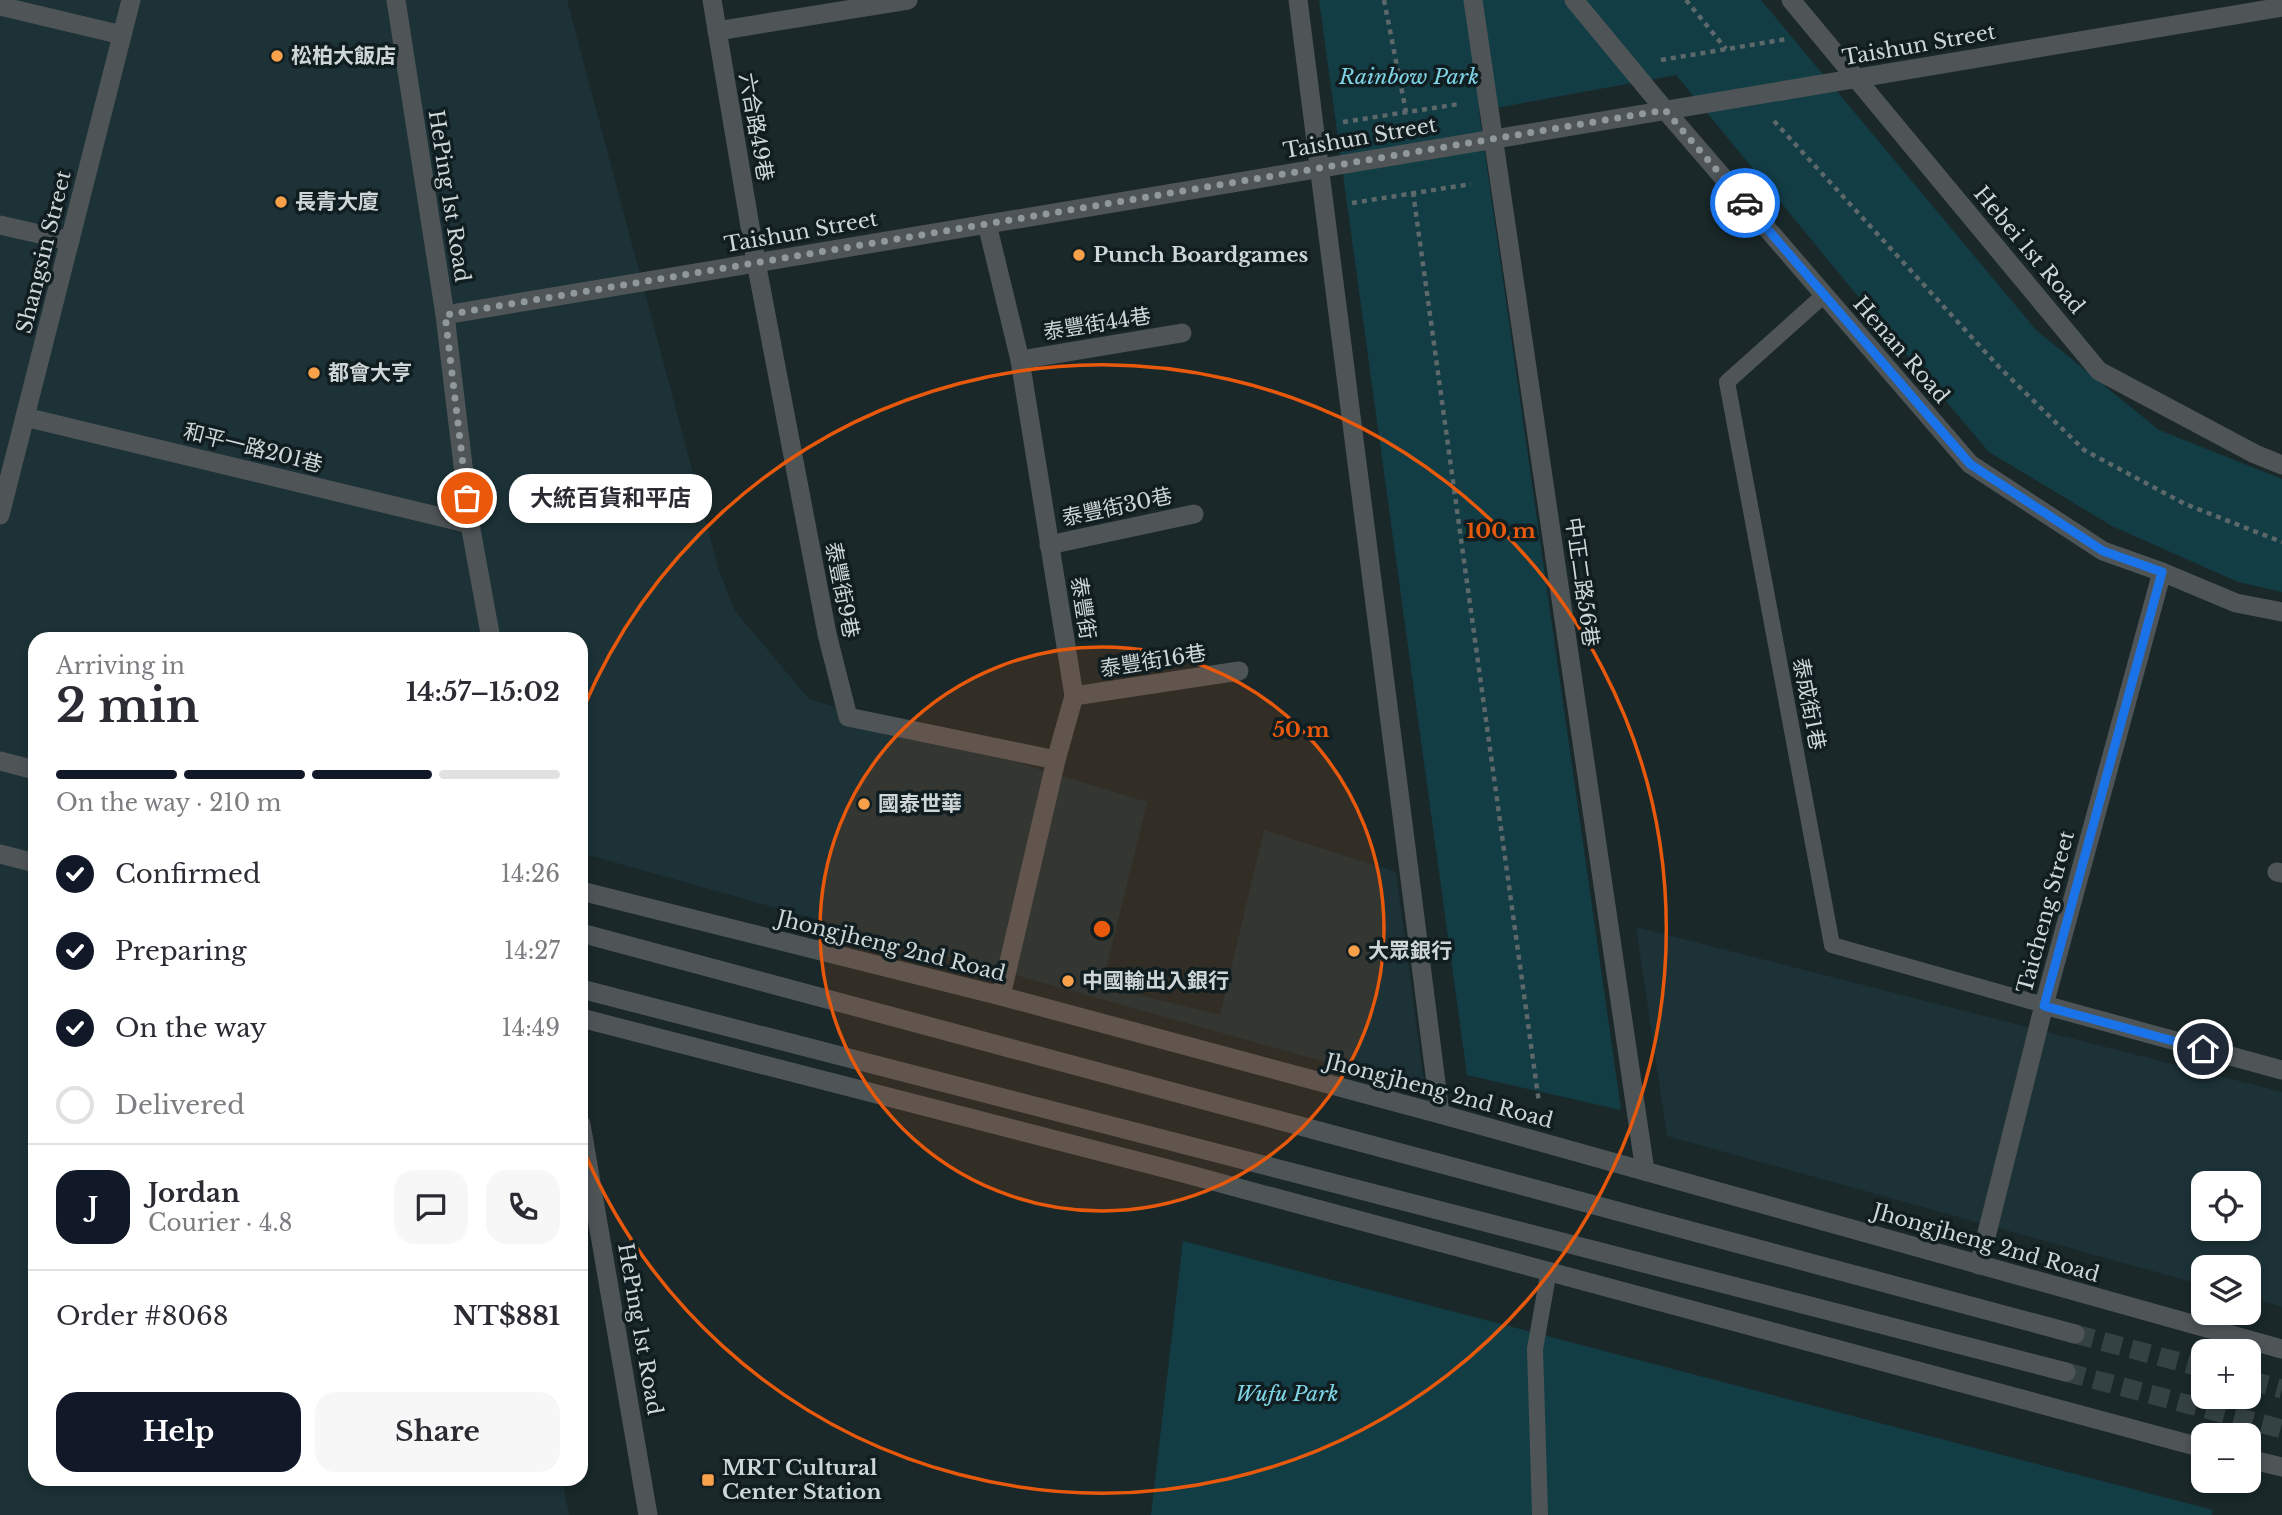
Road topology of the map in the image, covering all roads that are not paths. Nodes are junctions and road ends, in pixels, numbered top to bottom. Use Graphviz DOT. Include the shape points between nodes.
graph roads {
  1 [pos="131,0"];
  2 [pos="396,0"];
  3 [pos="712,0"];
  4 [pos="908,0"];
  5 [pos="1298,0"];
  6 [pos="1473,0"];
  7 [pos="1574,0"];
  8 [pos="1791,0"];
  9 [pos="0,6"];
  10 [pos="2282,7"];
  11 [pos="717,31"];
  12 [pos="122,35"];
  13 [pos="1858,79"];
  14 [pos="1665,110"];
  15 [pos="1493,139"];
  16 [pos="1321,168"];
  17 [pos="986,224"];
  18 [pos="0,225"];
  19 [pos="70,242"];
  20 [pos="756,262"];
  21 [pos="1824,295"];
  22 [pos="445,315"];
  23 [pos="1182,333"];
  24 [pos="1020,360"];
  25 [pos="25,417"];
  26 [pos="7,461"];
  27 [pos="2282,465"];
  28 [pos="1194,514"];
  29 [pos="0,515"];
  30 [pos="470,524"];
  31 [pos="1049,545"];
  32 [pos="2162,572"];
  33 [pos="2282,612"];
  34 [pos="490,632"];
  35 [pos="1239,671"];
  36 [pos="1074,696"];
  37 [pos="1056,760"];
  38 [pos="0,761"];
  39 [pos="28,768"];
  40 [pos="0,854"];
  41 [pos="28,861"];
  42 [pos="588,893"];
  43 [pos="588,935"];
  44 [pos="588,991"];
  45 [pos="1001,996"];
  46 [pos="2044,1006"];
  47 [pos="588,1020"];
  48 [pos="2282,1070"];
  49 [pos="1440,1114"];
  50 [pos="1645,1171"];
  51 [pos="588,1180"];
  52 [pos="1979,1265"];
  53 [pos="1549,1270"];
  54 [pos="2075,1334"];
  55 [pos="2282,1349"];
  56 [pos="2066,1372"];
  57 [pos="2191,1445"];
  58 [pos="2261,1462"];
  59 [pos="2282,1467"];
  60 [pos="648,1515"];
  61 [pos="1540,1515"];
  1 -- 12 [label="street, Shangsin Street"];
  2 -- 22 [label="street, HePing 1st Road"];
  3 -- 11 [label="street, 六合路49巷"];
  4 -- 11 [label="street"];
  5 -- 16 [label="street"];
  6 -- 15 [label="street, 中正二路56巷"];
  7 -- 14 [label="street, Henan Road"];
  8 -- 13 [label="street, Hebei 1st Road"];
  9 -- 12 [label="street"];
  10 -- 13 [label="street, Taishun Street"];
  11 -- 20 [label="street, 六合路49巷"];
  12 -- 19 [label="street, Shangsin Street"];
  13 -- 14 [label="street, Taishun Street"];
  13 -- 27 [label="street, Hebei 1st Road" via="2099,371"];
  14 -- 15 [label="street, Taishun Street"];
  14 -- 21 [label="street, Henan Road"];
  15 -- 16 [label="street, Taishun Street"];
  15 -- 50 [label="street, 中正二路56巷"];
  16 -- 17 [label="street, Taishun Street"];
  16 -- 49 [label="street"];
  17 -- 20 [label="street, Taishun Street"];
  17 -- 24 [label="street, 泰豐街"];
  18 -- 19 [label="street"];
  19 -- 25 [label="street, Shangsin Street"];
  20 -- 22 [label="street, Taishun Street"];
  20 -- 37 [label="street, 泰豐街9巷" via="827,634 848,716"];
  21 -- 32 [label="street, Henan Road" via="1970,464 2103,551"];
  21 -- 46 [label="lane, 泰成街1巷" via="1727,382 1832,945"];
  22 -- 30 [label="street, HePing 1st Road"];
  23 -- 24 [label="street, 泰豐街44巷"];
  24 -- 31 [label="street, 泰豐街"];
  25 -- 26 [label="street, Shangsin Street"];
  25 -- 30 [label="street, 和平一路201巷"];
  26 -- 29 [label="street, Shangsin Street"];
  28 -- 31 [label="street, 泰豐街30巷"];
  30 -- 34 [label="street"];
  31 -- 36 [label="street, 泰豐街"];
  32 -- 33 [label="street, Henan Road" via="2236,603"];
  32 -- 46 [label="street, Taicheng Street"];
  35 -- 36 [label="street, 泰豐街16巷"];
  36 -- 37 [label="street, 泰豐街"];
  37 -- 45 [label="street, 泰豐街"];
  38 -- 39 [label="street"];
  40 -- 41 [label="street"];
  42 -- 45 [label="street, Jhongjheng 2nd Road"];
  43 -- 54 [label="street"];
  44 -- 56 [label="street"];
  45 -- 49 [label="street, Jhongjheng 2nd Road"];
  46 -- 48 [label="street"];
  46 -- 52 [label="street, Taicheng Street"];
  47 -- 53 [label="street"];
  49 -- 50 [label="street, Jhongjheng 2nd Road"];
  50 -- 52 [label="street, Jhongjheng 2nd Road"];
  51 -- 60 [label="street, HePing 1st Road"];
  52 -- 55 [label="street, Jhongjheng 2nd Road"];
  53 -- 57 [label="street"];
  53 -- 61 [label="lane" via="1535,1349"];
  58 -- 59 [label="street"];
}
